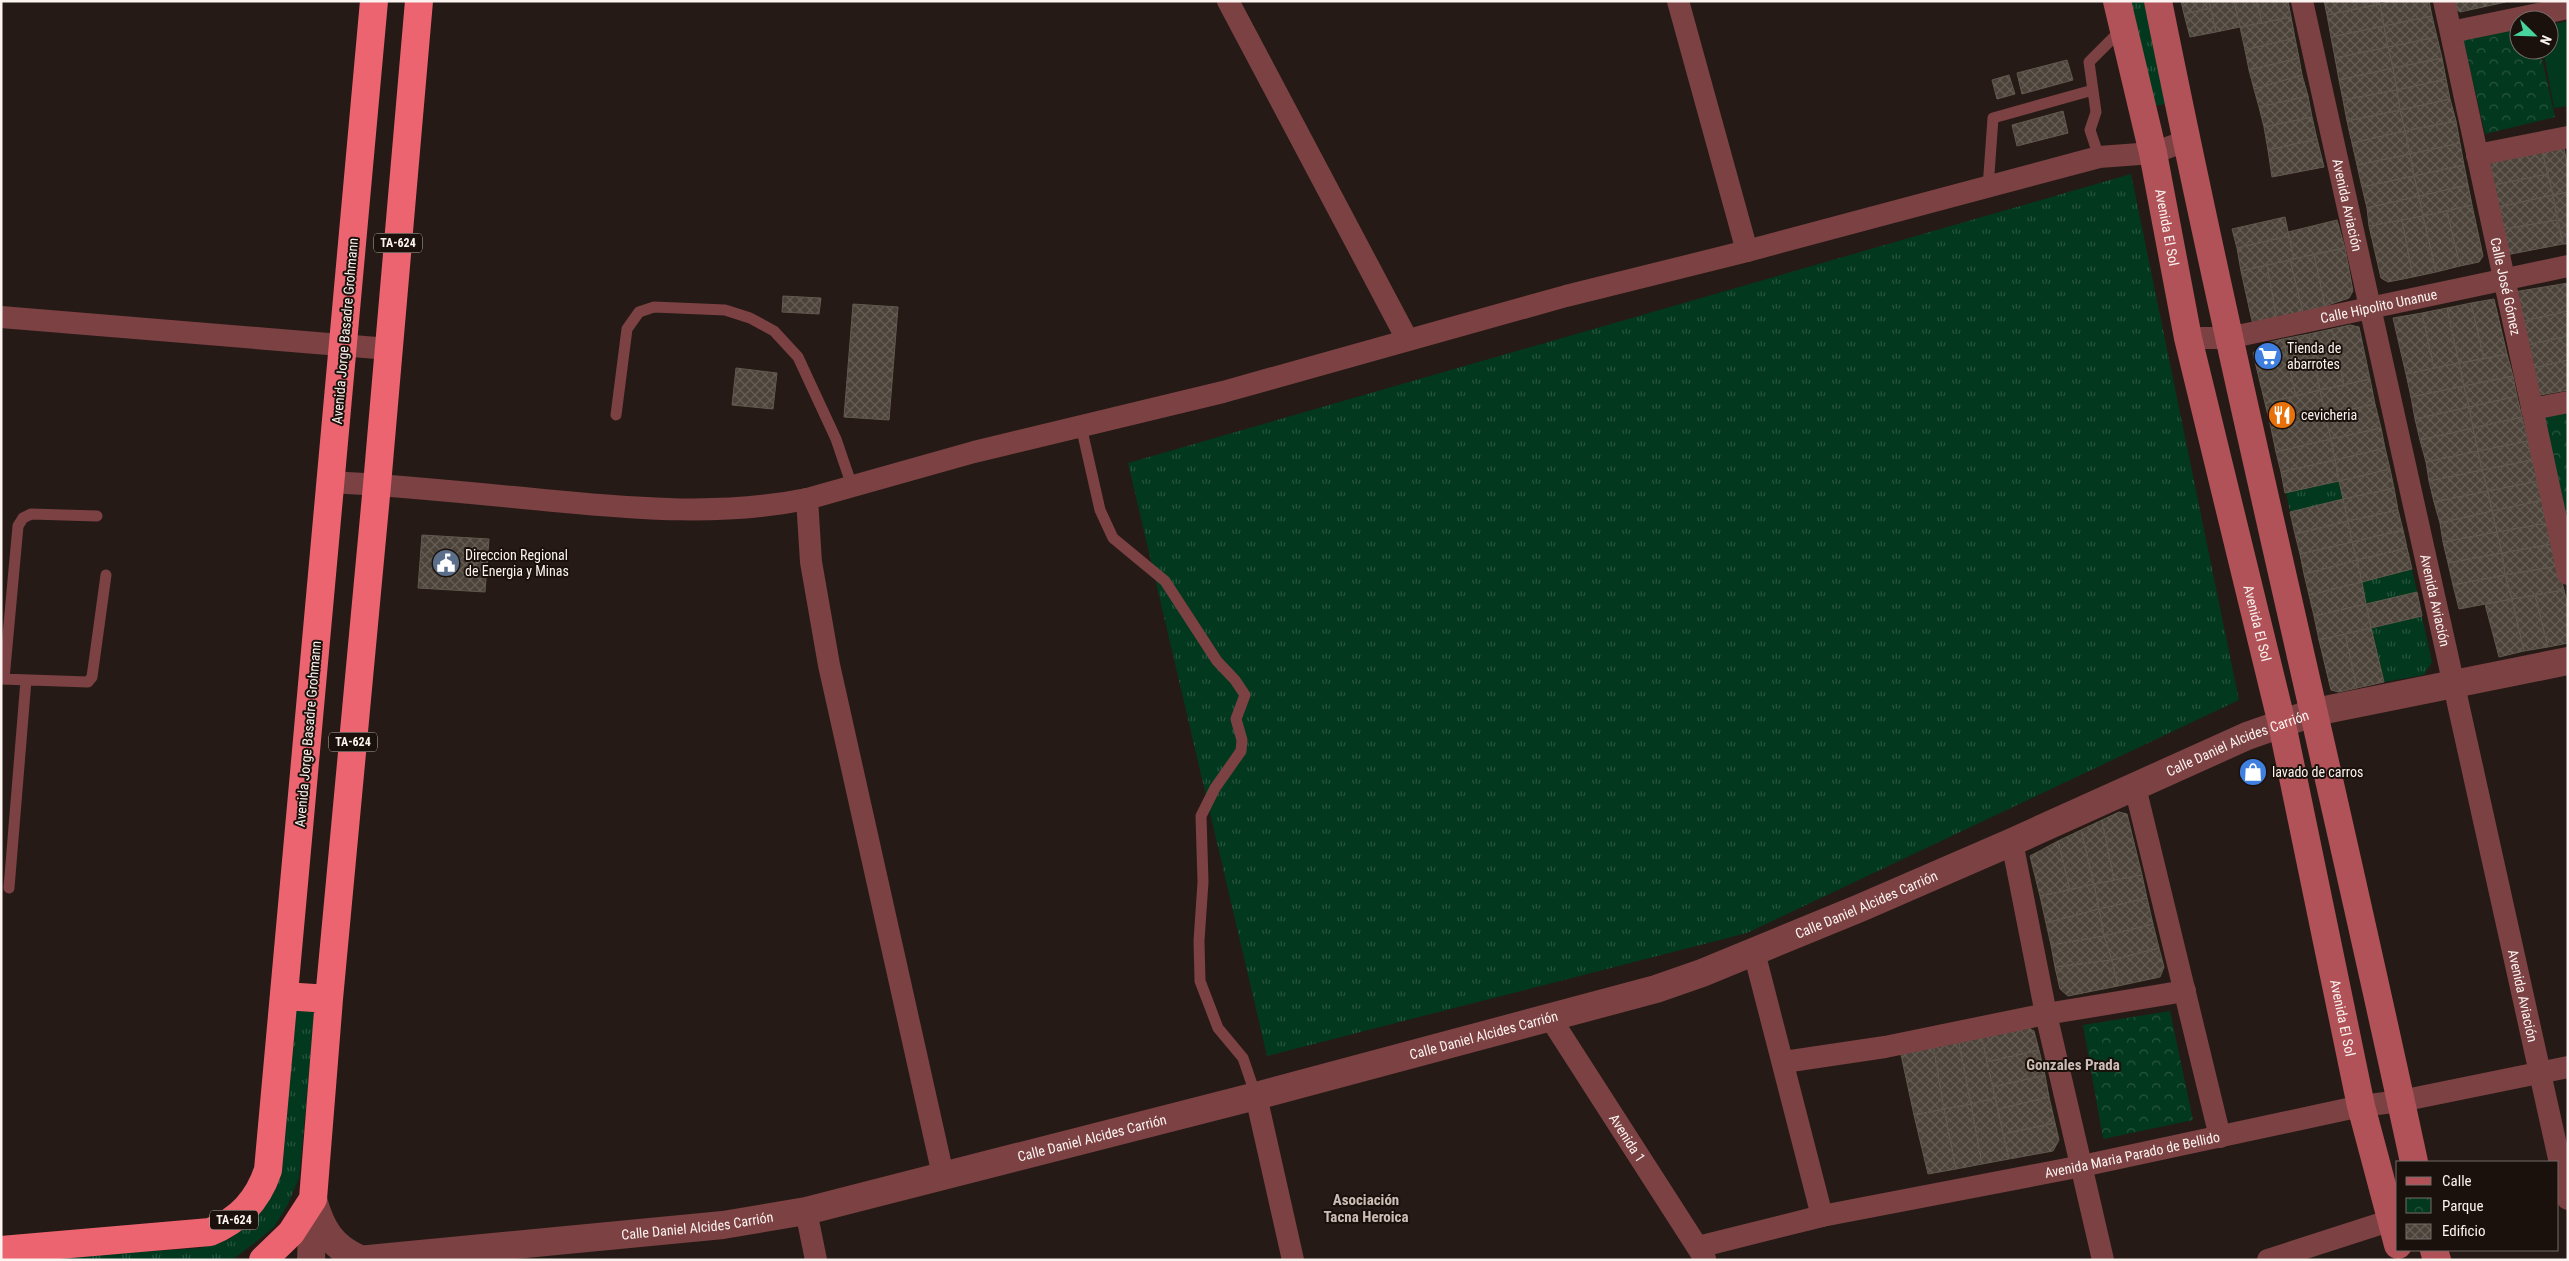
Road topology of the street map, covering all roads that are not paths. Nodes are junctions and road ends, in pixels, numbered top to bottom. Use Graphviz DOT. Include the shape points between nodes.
graph roads {
  1 [pos="374,1"];
  2 [pos="419,1"];
  3 [pos="1228,1"];
  4 [pos="1678,1"];
  5 [pos="2117,1"];
  6 [pos="2158,1"];
  7 [pos="2302,1"];
  8 [pos="2444,1"];
  9 [pos="2568,8"];
  10 [pos="2123,28"];
  11 [pos="2451,32"];
  12 [pos="2093,90"];
  13 [pos="2568,137"];
  14 [pos="2186,141"];
  15 [pos="2153,153"];
  16 [pos="2477,154"];
  17 [pos="2099,157"];
  18 [pos="1988,188"];
  19 [pos="1747,251"];
  20 [pos="2568,266"];
  21 [pos="2504,280"];
  22 [pos="2370,309"];
  23 [pos="1,317"];
  24 [pos="2188,338"];
  25 [pos="2228,338"];
  26 [pos="1407,339"];
  27 [pos="343,345"];
  28 [pos="389,349"];
  29 [pos="2568,402"];
  30 [pos="2532,409"];
  31 [pos="616,415"];
  32 [pos="1082,426"];
  33 [pos="331,482"];
  34 [pos="377,485"];
  35 [pos="852,486"];
  36 [pos="807,500"];
  37 [pos="97,516"];
  38 [pos="2563,530"];
  39 [pos="2568,574"];
  40 [pos="106,575"];
  41 [pos="2568,662"];
  42 [pos="3,679"];
  43 [pos="26,680"];
  44 [pos="2454,684"];
  45 [pos="2315,712"];
  46 [pos="2282,724"];
  47 [pos="2135,787"];
  48 [pos="2012,842"];
  49 [pos="9,888"];
  50 [pos="1754,952"];
  51 [pos="2185,991"];
  52 [pos="284,996"];
  53 [pos="329,999"];
  54 [pos="2046,1014"];
  55 [pos="1549,1016"];
  56 [pos="1784,1062"];
  57 [pos="2568,1066"];
  58 [pos="2540,1073"];
  59 [pos="1256,1096"];
  60 [pos="2401,1101"];
  61 [pos="2361,1106"];
  62 [pos="2220,1137"];
  63 [pos="2414,1161"];
  64 [pos="2082,1166"];
  65 [pos="943,1175"];
  66 [pos="313,1199"];
  67 [pos="2568,1199"];
  68 [pos="806,1211"];
  69 [pos="1822,1216"];
  70 [pos="2396,1228"];
  71 [pos="1,1250"];
  72 [pos="1702,1253"];
  73 [pos="263,1260"];
  74 [pos="311,1260"];
  75 [pos="359,1260"];
  76 [pos="816,1260"];
  77 [pos="1293,1260"];
  78 [pos="2103,1260"];
  79 [pos="2268,1260"];
  1 -- 27 [label="highway, Avenida Jorge Basadre Grohmann / TA-624"];
  2 -- 28 [label="highway, TA-624"];
  3 -- 26 [label="street"];
  4 -- 19 [label="street"];
  5 -- 10 [label="main road, Avenida El Sol"];
  6 -- 14 [label="main road"];
  7 -- 22 [label="street, Avenida Aviación"];
  8 -- 11 [label="street, Calle José Gómez"];
  9 -- 11 [label="street"];
  10 -- 12 [label="lane" via="2089,62"];
  10 -- 15 [label="main road, Avenida El Sol"];
  11 -- 16 [label="street, Calle José Gómez"];
  12 -- 17 [label="lane" via="2096,112 2090,130"];
  12 -- 18 [label="lane" via="1993,118"];
  13 -- 16 [label="street"];
  14 -- 15 [label="street"];
  14 -- 25 [label="main road"];
  15 -- 17 [label="street"];
  15 -- 24 [label="main road, Avenida El Sol"];
  16 -- 21 [label="street, Calle José Gómez"];
  17 -- 18 [label="street"];
  18 -- 19 [label="street"];
  19 -- 26 [label="street"];
  20 -- 21 [label="street, Calle Hipolito Unanue"];
  21 -- 22 [label="street, Calle Hipolito Unanue"];
  21 -- 30 [label="street, Calle José Gómez"];
  22 -- 25 [label="street, Calle Hipolito Unanue"];
  22 -- 44 [label="street, Avenida Aviación"];
  23 -- 27 [label="street"];
  24 -- 25 [label="street, Calle Hipolito Unanue"];
  24 -- 46 [label="main road, Avenida El Sol"];
  25 -- 45 [label="main road"];
  26 -- 32 [label="street" via="1302,372"];
  27 -- 28 [label="street"];
  27 -- 33 [label="highway, Avenida Jorge Basadre Grohmann / TA-624"];
  28 -- 34 [label="highway, TA-624"];
  29 -- 30 [label="street"];
  30 -- 38 [label="street, Calle José Gómez"];
  31 -- 35 [label="lane" via="626,329 639,312 654,307 725,310 774,331 798,357 836,439"];
  32 -- 35 [label="street"];
  32 -- 59 [label="lane" via="1100,510 1113,538 1165,581 1216,661 1245,695 1236,719 1242,740 1241,751 1215,788 1201,816 1200,981 1218,1028 1243,1058"];
  33 -- 34 [label="street"];
  33 -- 52 [label="highway, Avenida Jorge Basadre Grohmann / TA-624"];
  34 -- 36 [label="street" via="621,507 708,511"];
  34 -- 53 [label="highway, TA-624"];
  35 -- 36 [label="street"];
  36 -- 65 [label="street" via="811,562 829,665"];
  37 -- 42 [label="lane" via="31,514 18,526"];
  38 -- 39 [label="street, Calle José Gómez"];
  40 -- 43 [label="lane" via="92,677 88,682 80,683"];
  41 -- 44 [label="street, Calle Daniel Alcides Carrión"];
  42 -- 43 [label="lane"];
  43 -- 49 [label="lane"];
  44 -- 45 [label="street, Calle Daniel Alcides Carrión"];
  44 -- 58 [label="street, Avenida Aviación"];
  45 -- 46 [label="street, Calle Daniel Alcides Carrión"];
  45 -- 60 [label="main road"];
  46 -- 47 [label="street, Calle Daniel Alcides Carrión" via="2247,736"];
  46 -- 61 [label="main road, Avenida El Sol"];
  47 -- 48 [label="street, Calle Daniel Alcides Carrión"];
  47 -- 51 [label="street"];
  48 -- 50 [label="street, Calle Daniel Alcides Carrión"];
  48 -- 54 [label="street"];
  50 -- 55 [label="street, Calle Daniel Alcides Carrión" via="1656,989"];
  50 -- 56 [label="street"];
  51 -- 54 [label="street"];
  51 -- 62 [label="street"];
  52 -- 53 [label="highway"];
  52 -- 71 [label="highway, Avenida Jorge Basadre Grohmann / TA-624" via="268,1170 255,1200 244,1212 221,1228 199,1235"];
  53 -- 66 [label="highway, TA-624"];
  54 -- 56 [label="street" via="1885,1048"];
  54 -- 64 [label="street"];
  55 -- 59 [label="street, Calle Daniel Alcides Carrión"];
  55 -- 72 [label="street, Avenida 1"];
  56 -- 69 [label="street"];
  57 -- 58 [label="street, Avenida Maria Parado de Bellido"];
  58 -- 60 [label="street, Avenida Maria Parado de Bellido"];
  58 -- 67 [label="street, Avenida Aviación"];
  59 -- 65 [label="street, Calle Daniel Alcides Carrión"];
  59 -- 77 [label="street"];
  60 -- 61 [label="street, Avenida Maria Parado de Bellido"];
  60 -- 63 [label="main road"];
  61 -- 62 [label="street, Avenida Maria Parado de Bellido"];
  61 -- 70 [label="main road, Avenida El Sol"];
  62 -- 64 [label="street, Avenida Maria Parado de Bellido"];
  64 -- 69 [label="street, Avenida Maria Parado de Bellido"];
  64 -- 78 [label="street"];
  65 -- 68 [label="street, Calle Daniel Alcides Carrión"];
  66 -- 73 [label="highway, TA-624" via="291,1233"];
  66 -- 74 [label="street"];
  66 -- 75 [label="street" via="325,1233 346,1254"];
  68 -- 75 [label="street, Calle Daniel Alcides Carrión" via="723,1224"];
  68 -- 76 [label="street"];
  69 -- 72 [label="street, Avenida Maria Parado de Bellido"];
  70 -- 79 [label="street"];
}
